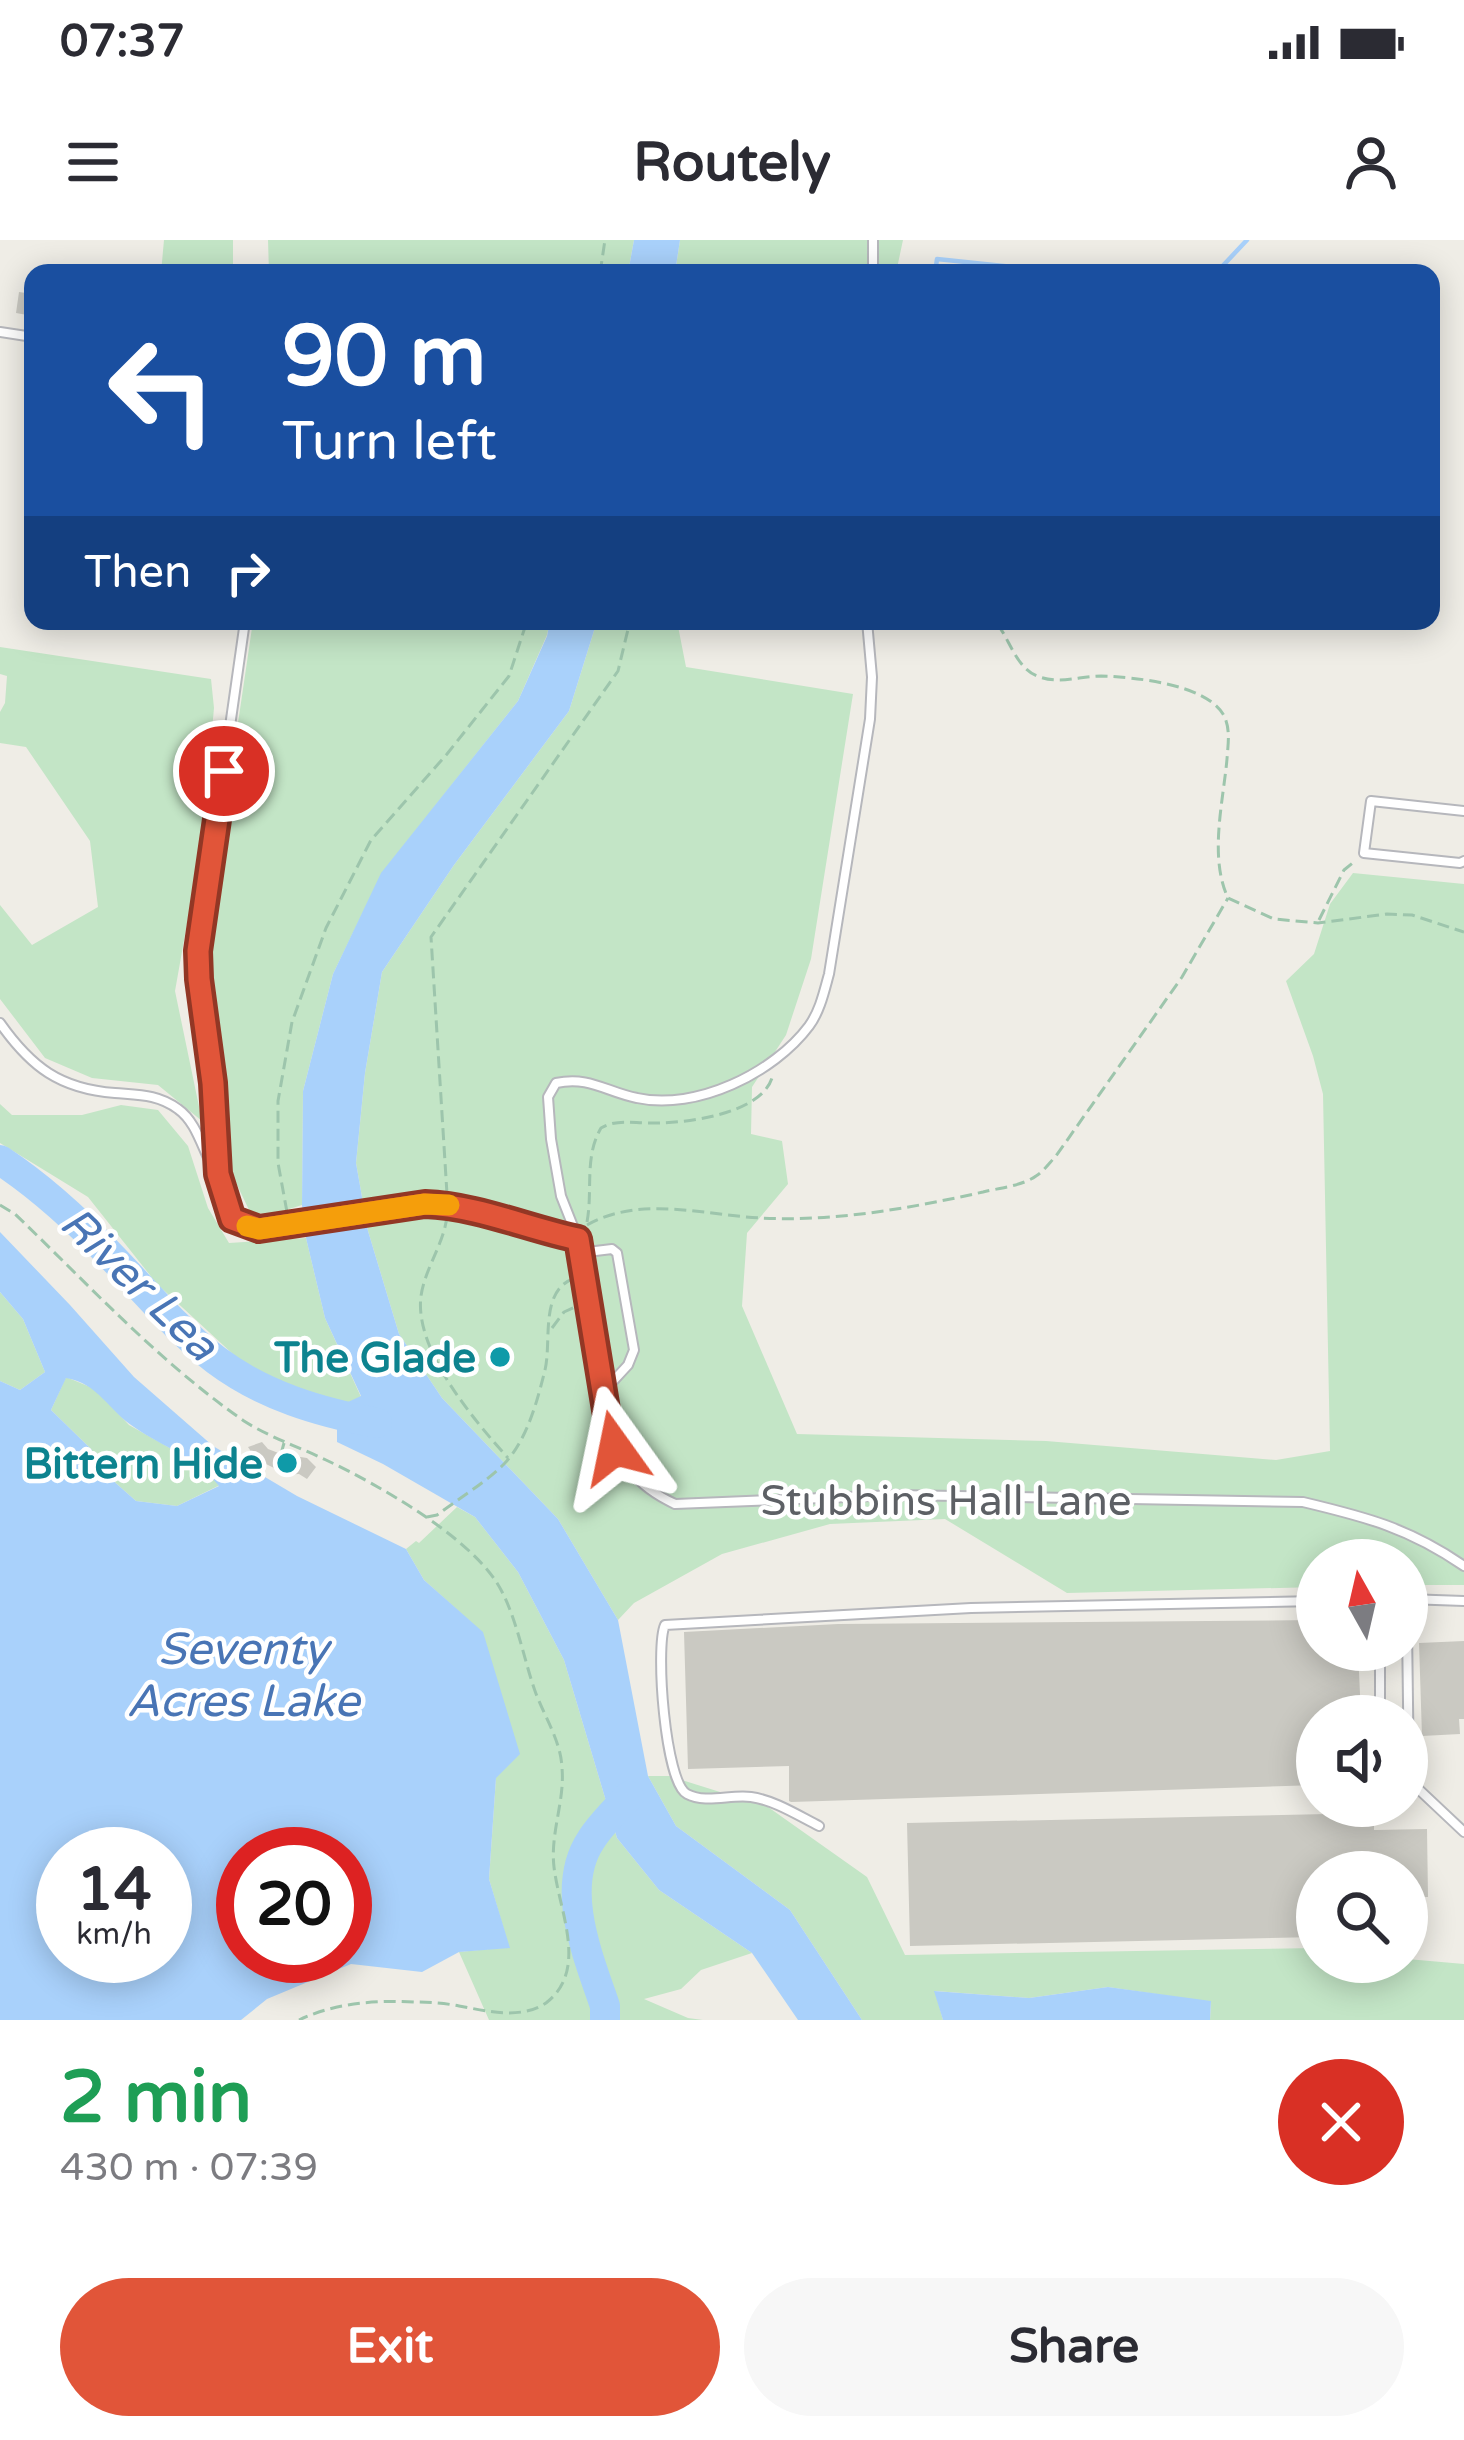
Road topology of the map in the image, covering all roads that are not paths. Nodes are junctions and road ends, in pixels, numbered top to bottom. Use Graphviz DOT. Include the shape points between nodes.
graph roads {
  1 [pos="244,630"];
  2 [pos="868,630"];
  3 [pos="1464,811"];
  4 [pos="1464,861"];
  5 [pos="0,1023"];
  6 [pos="218,1174"];
  7 [pos="578,1239"];
  8 [pos="579,1253"];
  9 [pos="603,1393"];
  10 [pos="1464,1565"];
  11 [pos="1428,1599"];
  12 [pos="1464,1600"];
  13 [pos="1296,1601"];
  14 [pos="1428,1798"];
  15 [pos="819,1826"];
  16 [pos="1464,1832"];
  1 -- 6 [label="lane" via="198,951"];
  2 -- 7 [label="lane, Stubbins Hall Lane" via="870,719 829,974 812,1023 756,1072 711,1092 659,1100 556,1083 548,1097 550,1139"];
  3 -- 4 [label="lane" via="1371,801 1364,853"];
  5 -- 6 [label="lane" via="56,1079 177,1108"];
  6 -- 7 [label="lane" via="232,1219 259,1229 425,1204 470,1208"];
  7 -- 8 [label="lane, Stubbins Hall Lane"];
  8 -- 9 [label="lane, Stubbins Hall Lane"];
  8 -- 9 [label="lane" via="617,1253 631,1330 628,1365"];
  9 -- 10 [label="lane, Stubbins Hall Lane" via="615,1448 630,1472 675,1504 896,1495 1303,1502 1420,1537"];
  11 -- 12 [label="lane"];
  13 -- 15 [label="lane" via="665,1624 662,1688 679,1789 700,1798 758,1799"];
  14 -- 16 [label="lane"];
}
